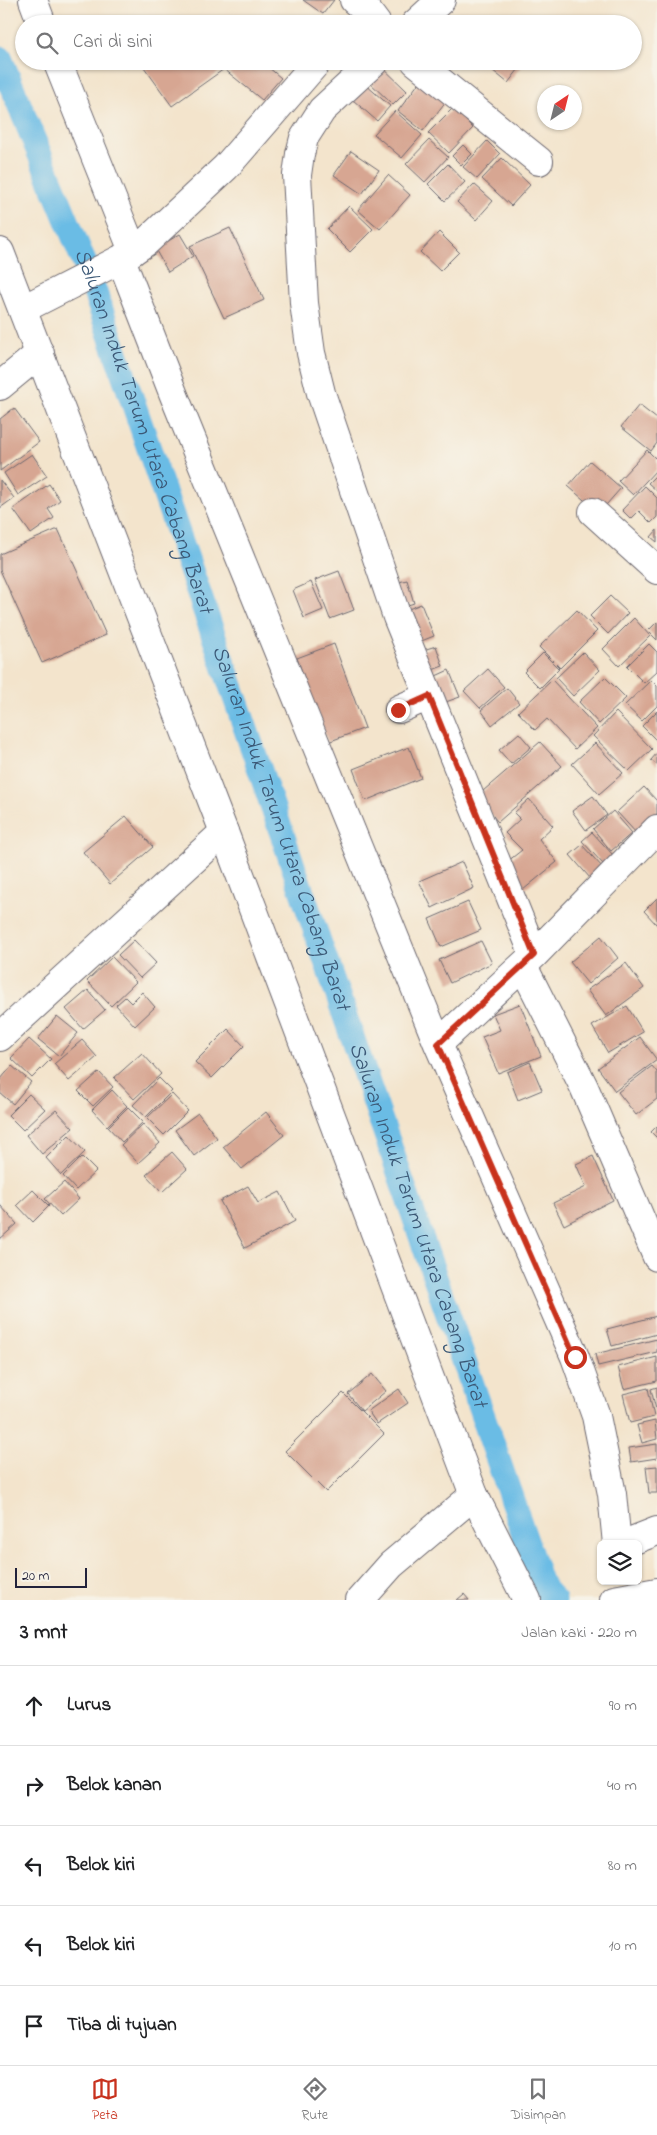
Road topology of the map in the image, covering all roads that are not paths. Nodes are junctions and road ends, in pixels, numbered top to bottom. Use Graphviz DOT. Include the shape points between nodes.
graph roads {
  1 [pos="33,0"];
  2 [pos="441,0"];
  3 [pos="39,15"];
  4 [pos="425,15"];
  5 [pos="60,70"];
  6 [pos="315,70"];
  7 [pos="359,70"];
  8 [pos="426,70"];
  9 [pos="307,99"];
  10 [pos="538,161"];
  11 [pos="0,252"];
  12 [pos="127,255"];
  13 [pos="34,303"];
  14 [pos="40,354"];
  15 [pos="0,386"];
  16 [pos="593,512"];
  17 [pos="657,570"];
  18 [pos="657,829"];
  19 [pos="224,832"];
  20 [pos="528,960"];
  21 [pos="0,1037"];
  22 [pos="438,1044"];
  23 [pos="657,1257"];
  24 [pos="474,1495"];
  25 [pos="657,1531"];
  26 [pos="617,1540"];
  27 [pos="634,1540"];
  28 [pos="657,1592"];
  29 [pos="619,1594"];
  30 [pos="360,1600"];
  31 [pos="527,1600"];
  1 -- 3 [label="street"];
  2 -- 4 [label="street"];
  5 -- 12 [label="street"];
  6 -- 9 [label="street"];
  7 -- 9 [label="street"];
  8 -- 10 [label="street"];
  9 -- 12 [label="street" via="226,167 146,242"];
  9 -- 20 [label="street" via="297,175 304,303 321,393 397,617 414,702"];
  11 -- 13 [label="street"];
  12 -- 13 [label="street"];
  12 -- 22 [label="street" via="173,393"];
  13 -- 14 [label="street"];
  14 -- 15 [label="street"];
  14 -- 19 [label="street"];
  16 -- 17 [label="street"];
  18 -- 20 [label="street"];
  19 -- 21 [label="street"];
  19 -- 24 [label="street"];
  20 -- 22 [label="street"];
  20 -- 23 [label="street"];
  22 -- 26 [label="street" via="575,1357 596,1416 612,1494"];
  24 -- 30 [label="street" via="390,1564"];
  24 -- 31 [label="street"];
  25 -- 27 [label="street"];
  28 -- 29 [label="street"];
}
